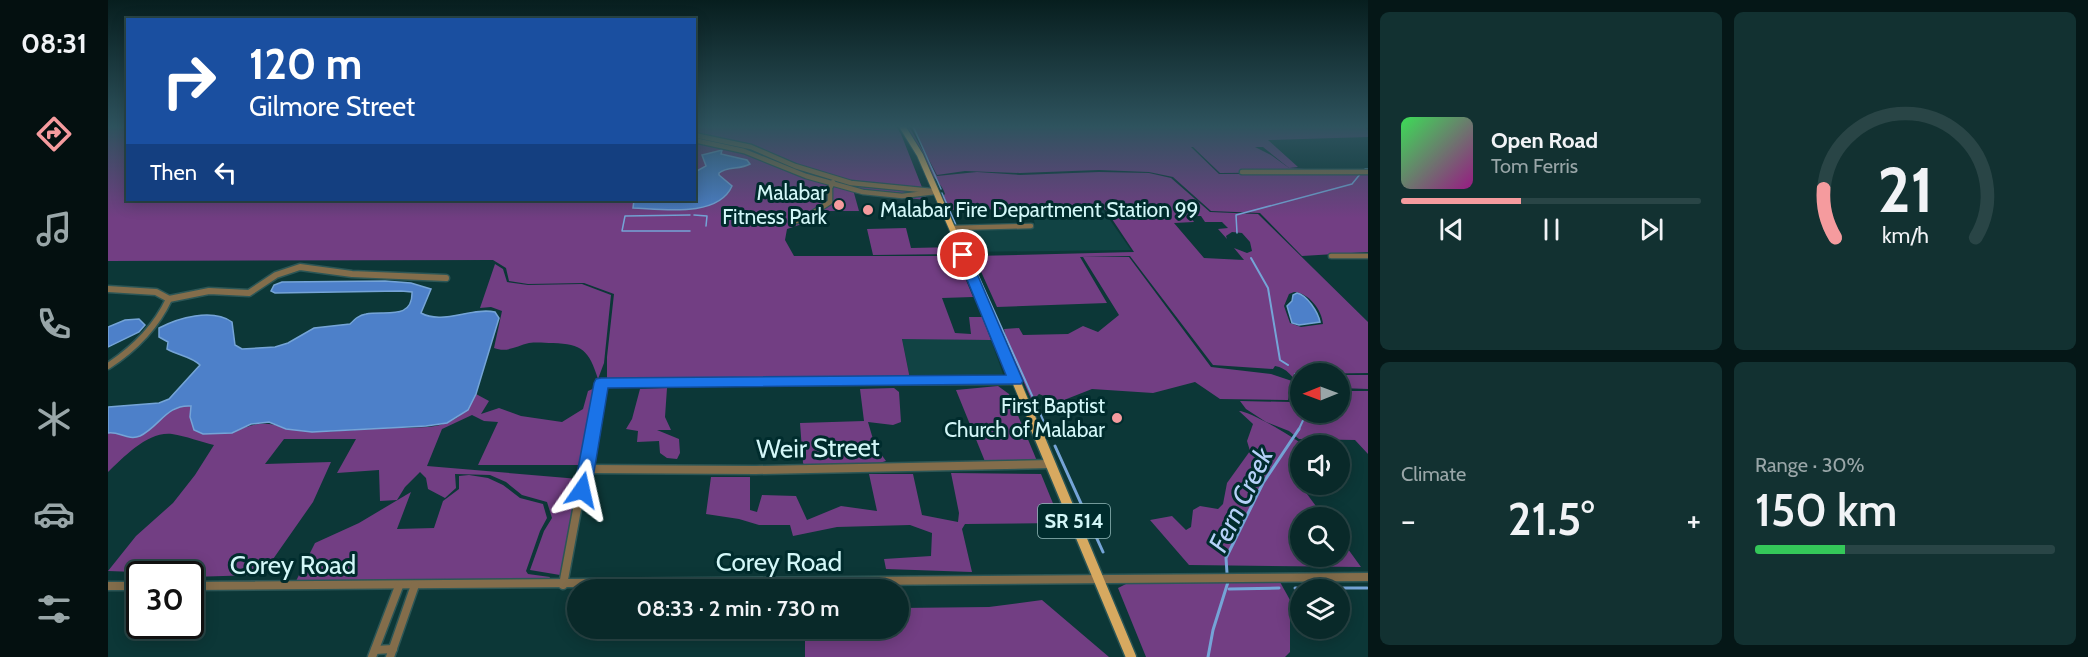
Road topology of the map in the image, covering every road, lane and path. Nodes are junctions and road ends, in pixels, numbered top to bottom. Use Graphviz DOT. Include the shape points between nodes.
graph roads {
  1 [pos="755,157"];
  2 [pos="772,157"];
  3 [pos="919,157"];
  4 [pos="787,162"];
  5 [pos="781,166"];
  6 [pos="1242,172"];
  7 [pos="1368,172"];
  8 [pos="834,182"];
  9 [pos="935,192"];
  10 [pos="791,222"];
  11 [pos="1031,226"];
  12 [pos="952,228"];
  13 [pos="1331,256"];
  14 [pos="1368,256"];
  15 [pos="446,278"];
  16 [pos="108,289"];
  17 [pos="169,299"];
  18 [pos="108,366"];
  19 [pos="1016,381"];
  20 [pos="1051,464"];
  21 [pos="586,469"];
  22 [pos="1368,577"];
  23 [pos="1098,578"];
  24 [pos="416,585"];
  25 [pos="563,585"];
  26 [pos="108,586"];
  27 [pos="126,586"];
  28 [pos="204,586"];
  29 [pos="399,586"];
  30 [pos="373,653"];
  31 [pos="392,653"];
  32 [pos="1131,657"];
  1 -- 5 [label="street"];
  2 -- 4 [label="street"];
  3 -- 9 [label="main road, SR 514"];
  4 -- 5 [label="street"];
  4 -- 8 [label="street"];
  5 -- 8 [label="street"];
  6 -- 7 [label="street"];
  8 -- 9 [label="street" via="896,195 924,196"];
  8 -- 10 [label="street" via="830,202 802,220"];
  9 -- 12 [label="main road, SR 514"];
  11 -- 12 [label="street"];
  12 -- 19 [label="main road, SR 514"];
  13 -- 14 [label="street"];
  15 -- 17 [label="street" via="295,268 276,274 249,293 223,288"];
  16 -- 17 [label="street" via="156,292"];
  17 -- 18 [label="street" via="151,328"];
  19 -- 20 [label="main road, SR 514"];
  19 -- 21 [label="street" via="601,383"];
  20 -- 21 [label="street, Weir Street"];
  20 -- 23 [label="main road, SR 514"];
  21 -- 25 [label="street"];
  22 -- 23 [label="street, Corey Road"];
  23 -- 25 [label="street, Corey Road"];
  23 -- 32 [label="main road, SR 514"];
  24 -- 25 [label="street, Corey Road"];
  24 -- 29 [label="street, Corey Road"];
  24 -- 31 [label="street"];
  26 -- 27 [label="street"];
  28 -- 29 [label="street, Corey Road"];
  29 -- 30 [label="street"];
  30 -- 31 [label="street"];
}
